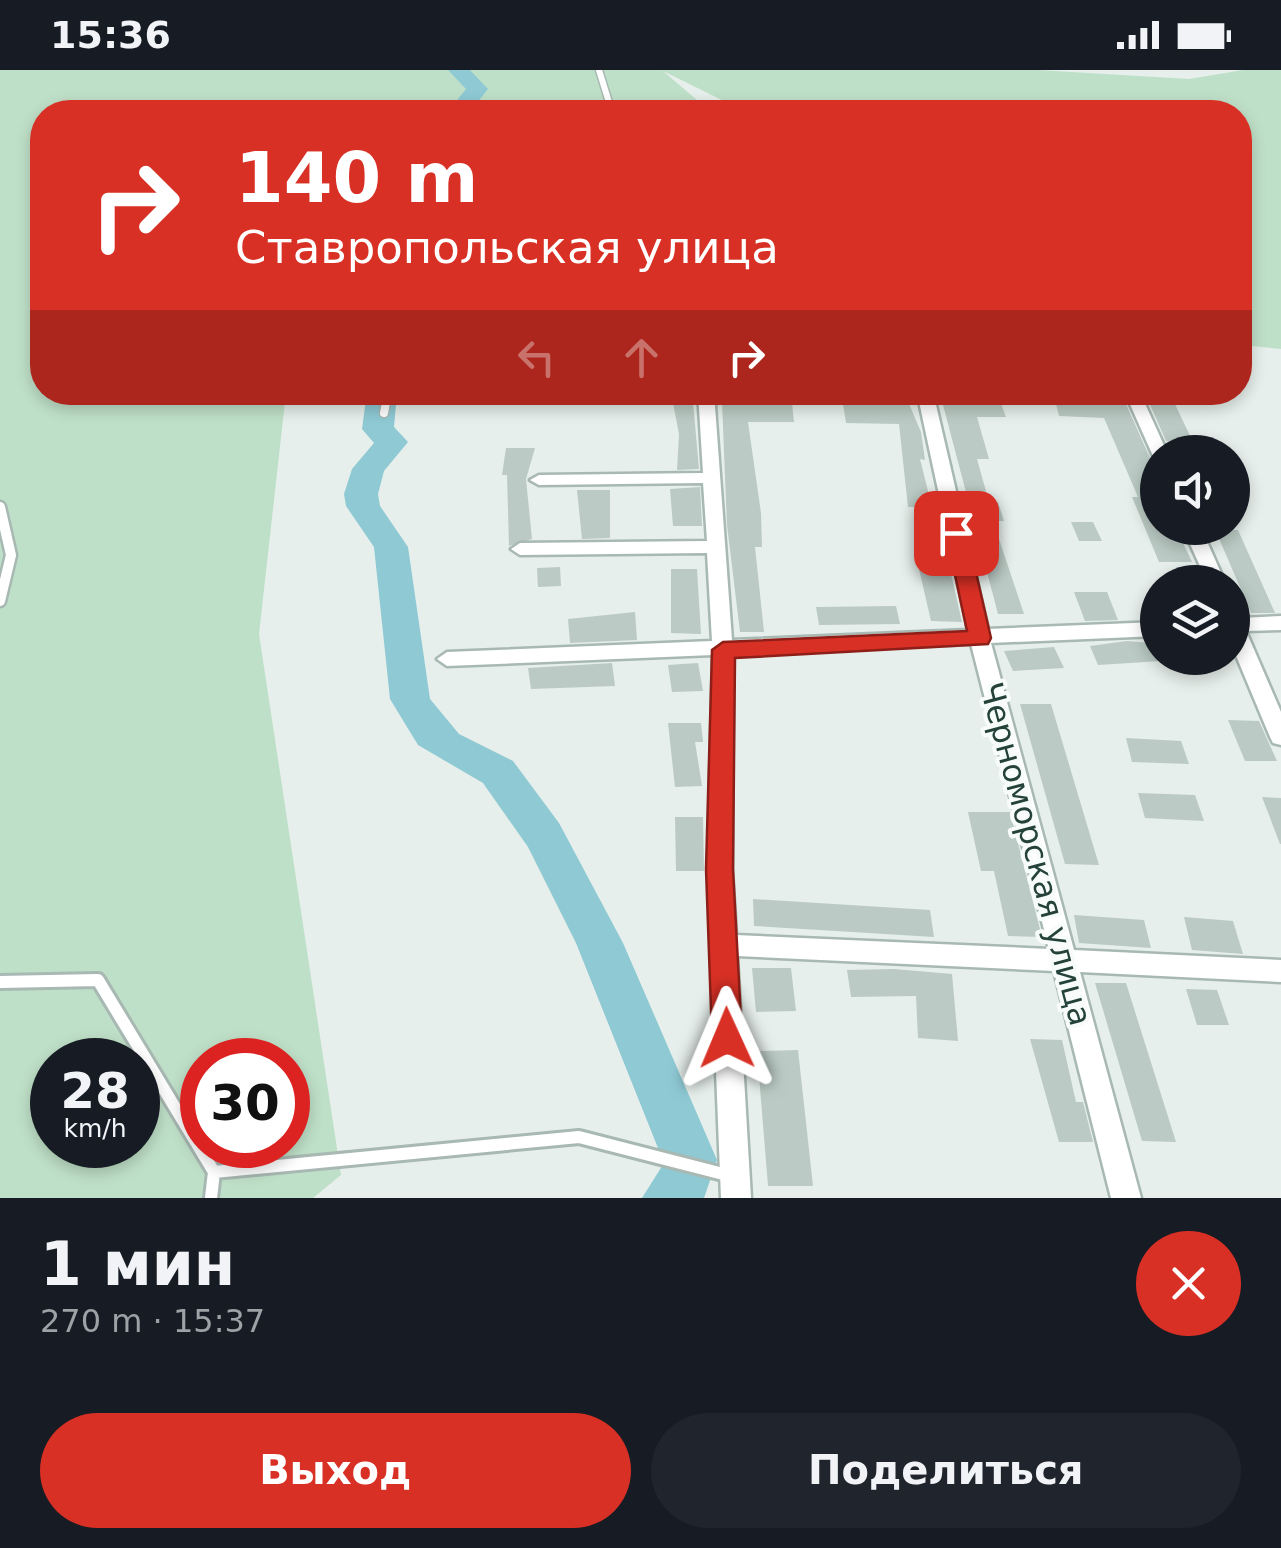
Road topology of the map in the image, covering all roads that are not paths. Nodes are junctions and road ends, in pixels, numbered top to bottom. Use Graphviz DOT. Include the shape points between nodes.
graph roads {
  1 [pos="599,70"];
  2 [pos="608,100"];
  3 [pos="386,405"];
  4 [pos="707,405"];
  5 [pos="929,405"];
  6 [pos="1138,405"];
  7 [pos="384,413"];
  8 [pos="1151,435"];
  9 [pos="713,478"];
  10 [pos="539,480"];
  11 [pos="0,508"];
  12 [pos="713,546"];
  13 [pos="520,549"];
  14 [pos="0,601"];
  15 [pos="1281,623"];
  16 [pos="1250,624"];
  17 [pos="1140,630"];
  18 [pos="980,638"];
  19 [pos="723,650"];
  20 [pos="447,659"];
  21 [pos="1250,664"];
  22 [pos="1281,737"];
  23 [pos="726,946"];
  24 [pos="1064,959"];
  25 [pos="1281,970"];
  26 [pos="0,982"];
  27 [pos="214,1172"];
  28 [pos="735,1188"];
  29 [pos="211,1198"];
  30 [pos="1126,1198"];
  1 -- 2 [label="lane"];
  3 -- 7 [label="lane"];
  4 -- 9 [label="street"];
  5 -- 18 [label="street, Черноморская улица"];
  6 -- 8 [label="street"];
  9 -- 10 [label="street"];
  9 -- 12 [label="street"];
  11 -- 14 [label="lane" via="10,531 13,576"];
  12 -- 13 [label="street"];
  12 -- 19 [label="street"];
  15 -- 16 [label="street"];
  17 -- 18 [label="street"];
  18 -- 19 [label="street"];
  18 -- 24 [label="street, Черноморская улица"];
  19 -- 20 [label="street"];
  19 -- 23 [label="street" via="720,869"];
  21 -- 22 [label="street"];
  23 -- 24 [label="street"];
  23 -- 28 [label="street"];
  24 -- 25 [label="street"];
  24 -- 30 [label="street, Черноморская улица"];
  26 -- 27 [label="lane" via="98,980"];
  27 -- 28 [label="lane" via="579,1137"];
  27 -- 29 [label="lane"];
}
